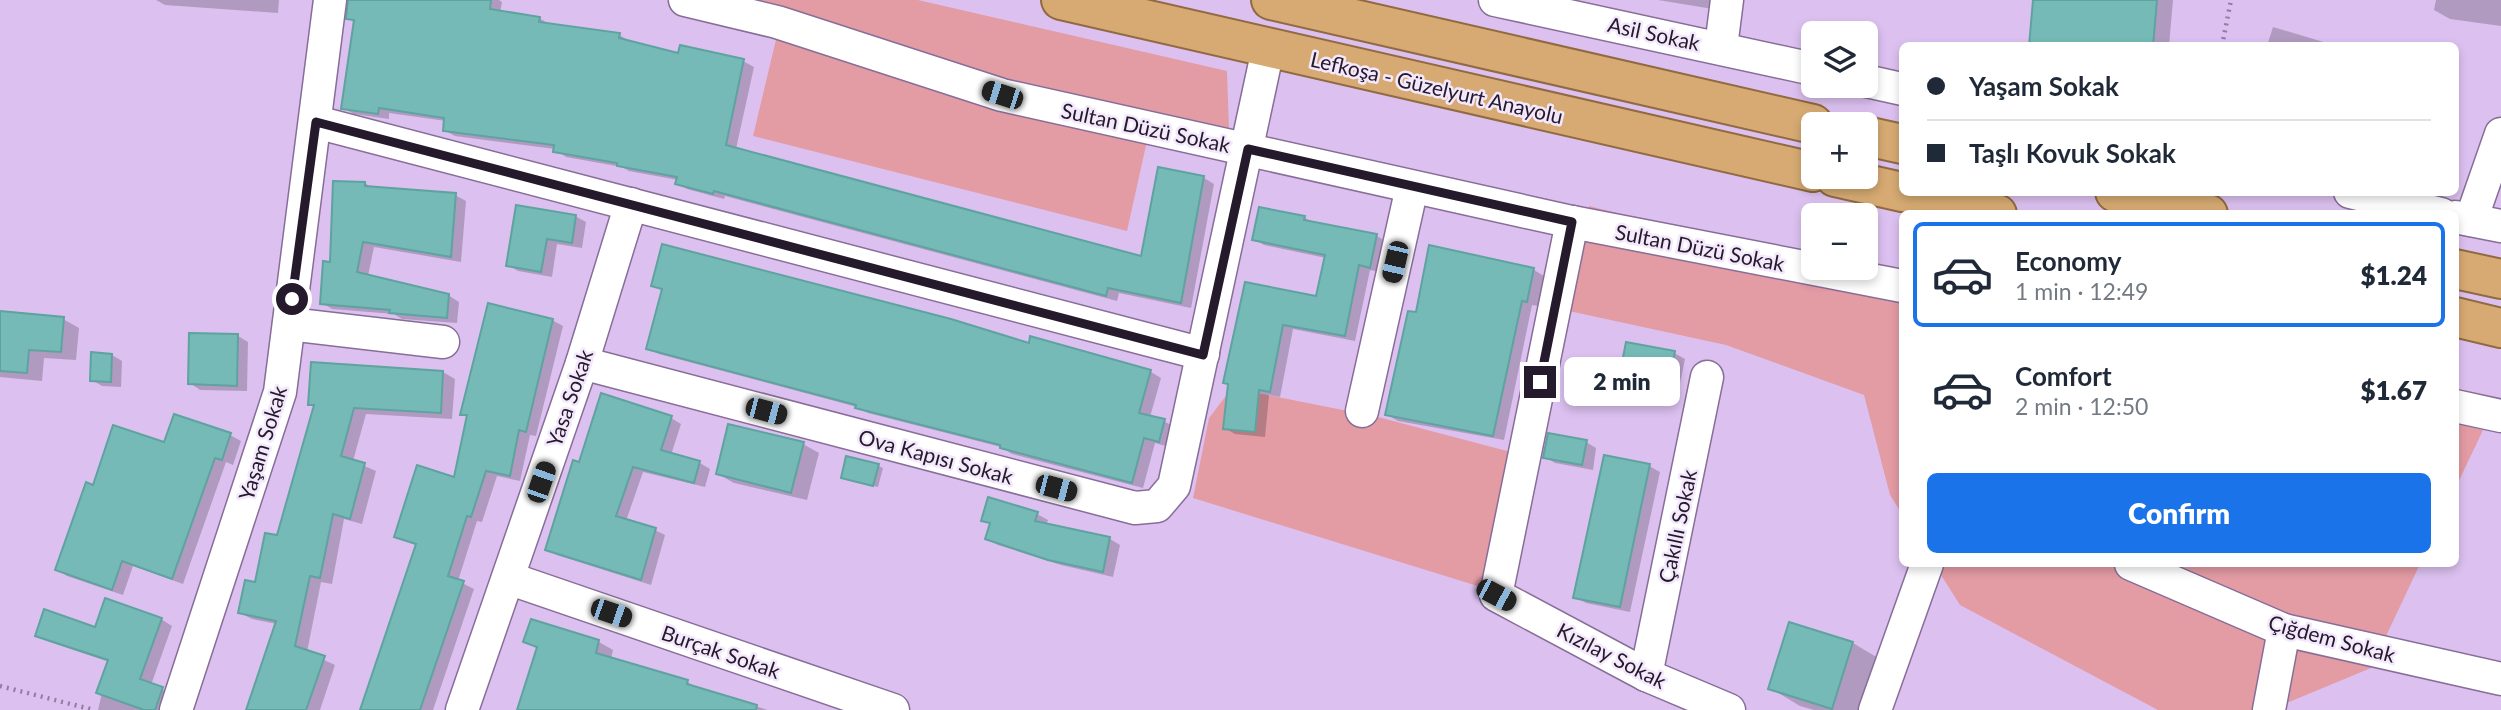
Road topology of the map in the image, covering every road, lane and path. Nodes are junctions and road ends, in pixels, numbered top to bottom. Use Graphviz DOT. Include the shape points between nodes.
graph roads {
  1 [pos="330,0"];
  2 [pos="685,0"];
  3 [pos="1060,0"];
  4 [pos="1272,0"];
  5 [pos="1495,0"];
  6 [pos="1727,0"];
  7 [pos="2231,0"];
  8 [pos="2223,42"];
  9 [pos="1721,47"];
  10 [pos="1268,49"];
  11 [pos="1801,66"];
  12 [pos="1878,84"];
  13 [pos="1899,88"];
  14 [pos="1801,121"];
  15 [pos="316,122"];
  16 [pos="2501,134"];
  17 [pos="1878,139"];
  18 [pos="1899,143"];
  19 [pos="1248,149"];
  20 [pos="1801,169"];
  21 [pos="1878,186"];
  22 [pos="1412,187"];
  23 [pos="1899,191"];
  24 [pos="1920,196"];
  25 [pos="2132,196"];
  26 [pos="2367,196"];
  27 [pos="631,204"];
  28 [pos="1980,210"];
  29 [pos="2191,210"];
  30 [pos="2428,210"];
  31 [pos="2467,219"];
  32 [pos="1572,222"];
  33 [pos="2459,270"];
  34 [pos="2501,279"];
  35 [pos="1899,285"];
  36 [pos="2459,318"];
  37 [pos="289,324"];
  38 [pos="2501,328"];
  39 [pos="443,342"];
  40 [pos="1203,355"];
  41 [pos="582,363"];
  42 [pos="1707,377"];
  43 [pos="2459,407"];
  44 [pos="1362,411"];
  45 [pos="2501,416"];
  46 [pos="1926,567"];
  47 [pos="2138,567"];
  48 [pos="508,578"];
  49 [pos="2284,630"];
  50 [pos="1646,675"];
  51 [pos="2501,679"];
  52 [pos="0,686"];
  53 [pos="94,710"];
  54 [pos="176,710"];
  55 [pos="462,710"];
  56 [pos="893,710"];
  57 [pos="1729,710"];
  58 [pos="1875,710"];
  59 [pos="2269,710"];
  1 -- 15 [label="street, Yaşam Sokak"];
  2 -- 19 [label="street, Sultan Düzü Sokak" via="777,22 1002,95"];
  3 -- 10 [label="highway, Lefkoşa - Güzelyurt Anayolu"];
  4 -- 14 [label="highway"];
  5 -- 9 [label="street, Asil Sokak"];
  6 -- 9 [label="street"];
  7 -- 8 [label="path"];
  9 -- 11 [label="street, Asil Sokak"];
  10 -- 19 [label="street, Ova Kapısı Sokak"];
  10 -- 20 [label="highway, Lefkoşa - Güzelyurt Anayolu"];
  12 -- 13 [label="street"];
  15 -- 27 [label="street"];
  15 -- 37 [label="street, Yaşam Sokak"];
  16 -- 31 [label="street"];
  17 -- 18 [label="highway"];
  19 -- 22 [label="street, Sultan Düzü Sokak"];
  19 -- 40 [label="street, Ova Kapısı Sokak"];
  21 -- 23 [label="highway"];
  22 -- 32 [label="street, Sultan Düzü Sokak"];
  22 -- 44 [label="street"];
  24 -- 28 [label="highway"];
  25 -- 29 [label="highway"];
  26 -- 30 [label="street"];
  27 -- 40 [label="street"];
  27 -- 41 [label="street, Yasa Sokak"];
  32 -- 35 [label="street, Sultan Düzü Sokak"];
  32 -- 50 [label="street, Kızılay Sokak" via="1496,595"];
  33 -- 34 [label="highway"];
  36 -- 38 [label="highway"];
  37 -- 39 [label="street"];
  37 -- 54 [label="street, Yaşam Sokak" via="280,393"];
  40 -- 41 [label="street, Ova Kapısı Sokak" via="1174,485 1157,506 1135,509"];
  41 -- 48 [label="street, Yasa Sokak"];
  42 -- 50 [label="street, Çakıllı Sokak"];
  43 -- 45 [label="street"];
  46 -- 58 [label="street"];
  47 -- 49 [label="street, Çığdem Sokak"];
  48 -- 55 [label="street, Yasa Sokak"];
  48 -- 56 [label="street, Burçak Sokak"];
  49 -- 51 [label="street, Çığdem Sokak"];
  49 -- 59 [label="street"];
  50 -- 57 [label="street, Kızılay Sokak"];
  52 -- 53 [label="path"];
}
